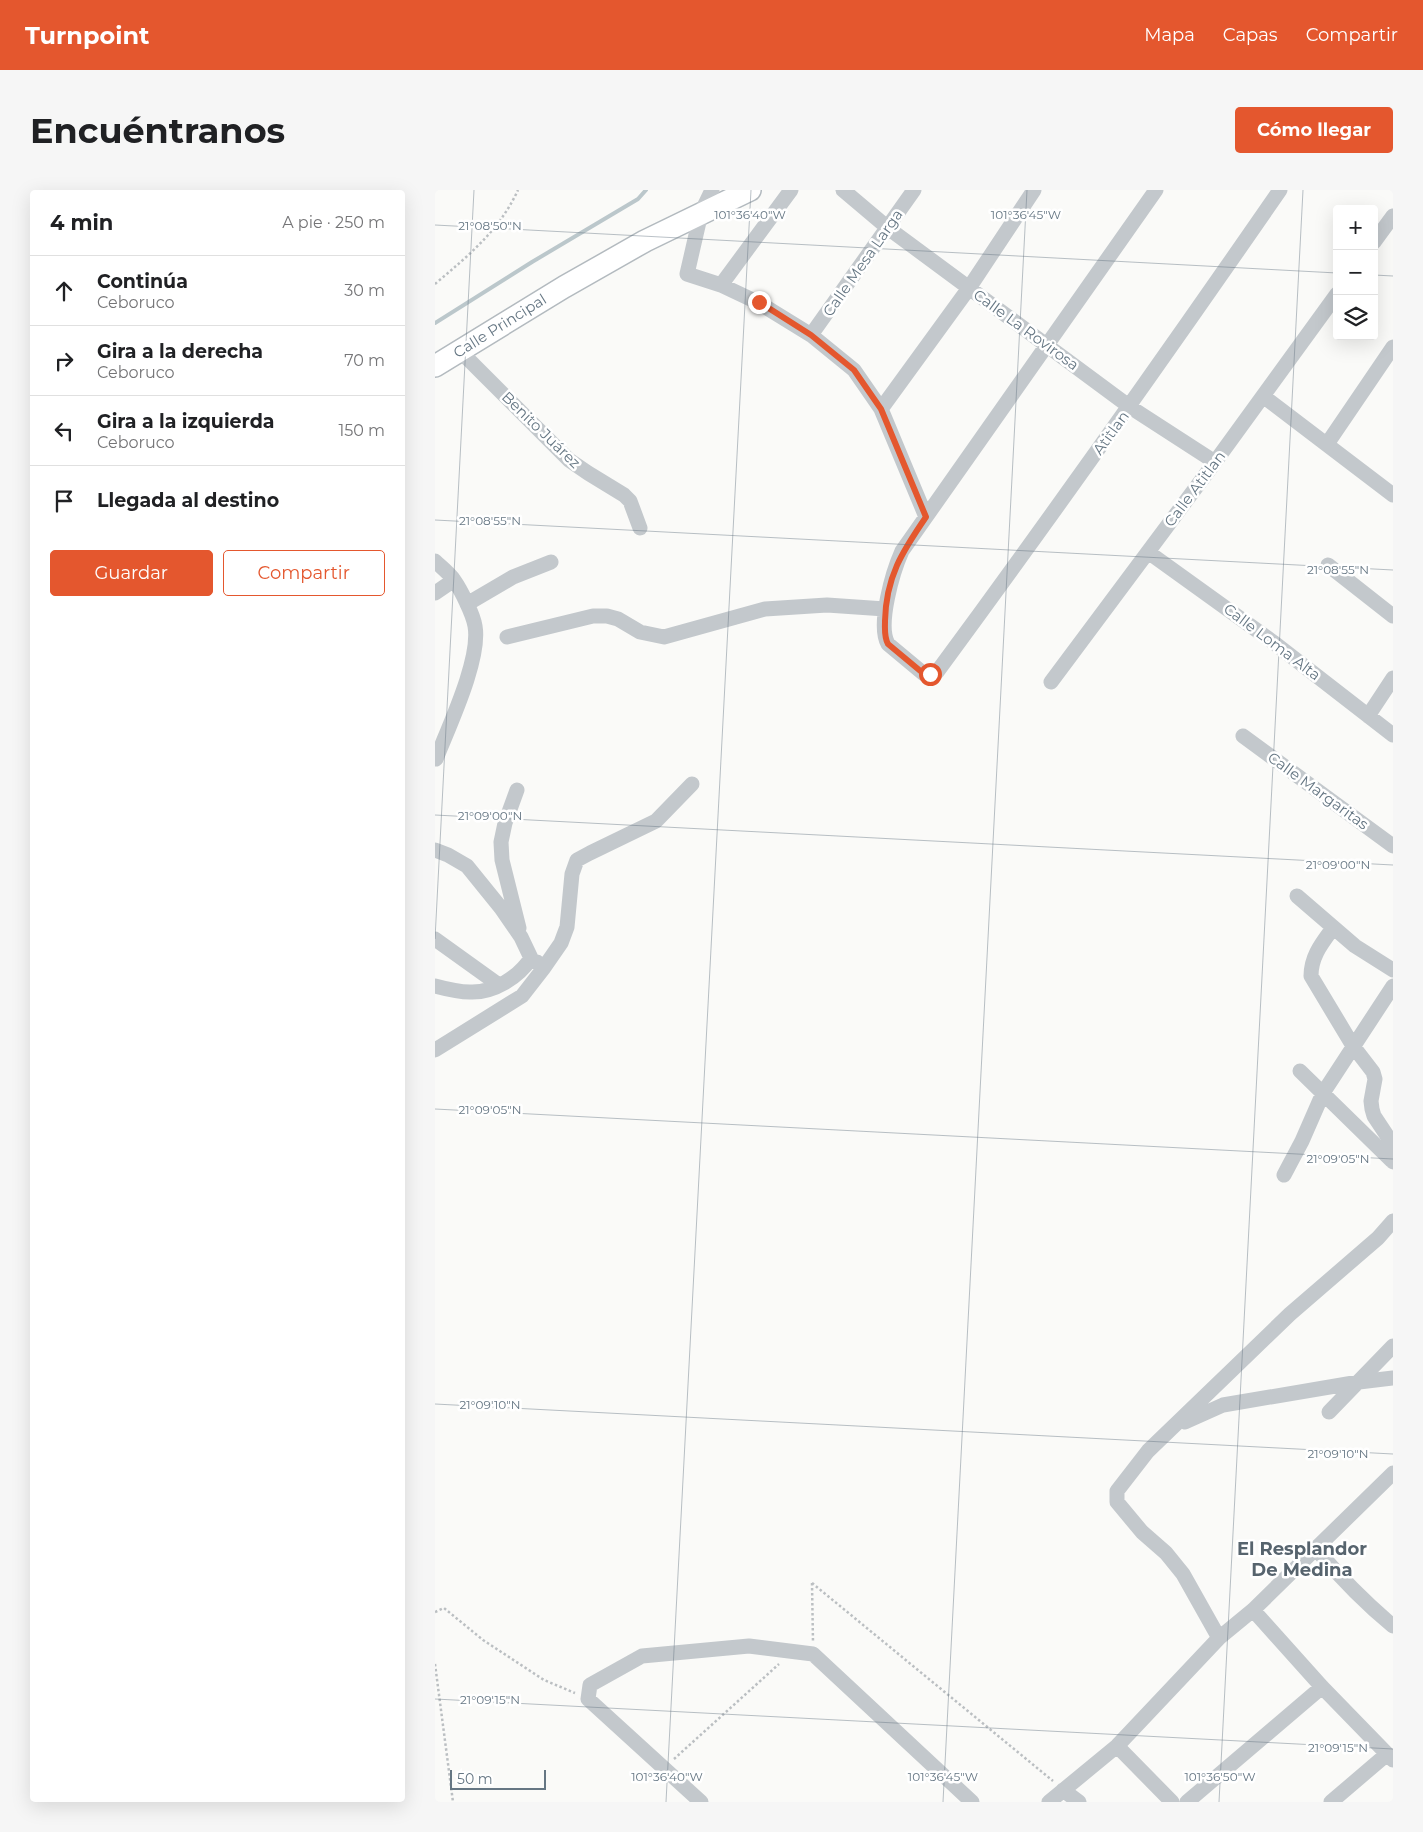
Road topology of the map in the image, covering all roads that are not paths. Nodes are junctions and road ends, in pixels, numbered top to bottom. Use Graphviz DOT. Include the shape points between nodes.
graph roads {
  1 [pos="712,190"];
  2 [pos="750,190"];
  3 [pos="791,190"];
  4 [pos="843,190"];
  5 [pos="915,190"];
  6 [pos="1034,190"];
  7 [pos="1156,190"];
  8 [pos="1280,190"];
  9 [pos="701,213"];
  10 [pos="1393,216"];
  11 [pos="888,228"];
  12 [pos="1378,237"];
  13 [pos="721,285"];
  14 [pos="969,288"];
  15 [pos="1336,295"];
  16 [pos="811,335"];
  17 [pos="1048,346"];
  18 [pos="460,351"];
  19 [pos="1390,358"];
  20 [pos="435,366"];
  21 [pos="1263,396"];
  22 [pos="1130,407"];
  23 [pos="881,409"];
  24 [pos="1327,444"];
  25 [pos="1215,462"];
  26 [pos="1393,495"];
  27 [pos="926,517"];
  28 [pos="640,528"];
  29 [pos="1148,552"];
  30 [pos="435,561"];
  31 [pos="551,562"];
  32 [pos="1328,565"];
  33 [pos="454,580"];
  34 [pos="435,594"];
  35 [pos="467,604"];
  36 [pos="885,609"];
  37 [pos="1393,616"];
  38 [pos="507,637"];
  39 [pos="1393,678"];
  40 [pos="1051,682"];
  41 [pos="1368,716"];
  42 [pos="1393,735"];
  43 [pos="1243,736"];
  44 [pos="437,759"];
  45 [pos="692,784"];
  46 [pos="517,790"];
  47 [pos="1393,846"];
  48 [pos="435,850"];
  49 [pos="1297,896"];
  50 [pos="1333,928"];
  51 [pos="521,937"];
  52 [pos="435,939"];
  53 [pos="531,958"];
  54 [pos="543,969"];
  55 [pos="1393,970"];
  56 [pos="499,985"];
  57 [pos="435,986"];
  58 [pos="1393,986"];
  59 [pos="1353,1046"];
  60 [pos="435,1050"];
  61 [pos="1300,1071"];
  62 [pos="1323,1093"];
  63 [pos="1392,1162"];
  64 [pos="1283,1174"];
  65 [pos="1393,1221"];
  66 [pos="1393,1346"];
  67 [pos="1393,1378"];
  68 [pos="1359,1382"];
  69 [pos="1329,1412"];
  70 [pos="1176,1425"];
  71 [pos="1393,1473"];
  72 [pos="1316,1548"];
  73 [pos="1253,1610"];
  74 [pos="1393,1626"];
  75 [pos="1219,1638"];
  76 [pos="1322,1687"];
  77 [pos="1117,1746"];
  78 [pos="1390,1758"];
  79 [pos="1063,1790"];
  80 [pos="701,1802"];
  81 [pos="972,1802"];
  82 [pos="1049,1802"];
  83 [pos="1079,1802"];
  84 [pos="1172,1802"];
  85 [pos="1187,1802"];
  86 [pos="1331,1802"];
  1 -- 9 [label="street"];
  2 -- 9 [label="street, Calle Principal"];
  3 -- 13 [label="street"];
  4 -- 11 [label="street, Calle La Rovirosa"];
  5 -- 11 [label="street, Calle Mesa Larga"];
  6 -- 14 [label="street"];
  7 -- 17 [label="street"];
  8 -- 22 [label="street, Atitlan"];
  9 -- 13 [label="street" via="688,276"];
  9 -- 18 [label="street, Calle Principal" via="645,241"];
  10 -- 12 [label="street"];
  11 -- 14 [label="street, Calle La Rovirosa"];
  11 -- 16 [label="street, Calle Mesa Larga"];
  13 -- 16 [label="street" via="759,302"];
  14 -- 17 [label="street, Calle La Rovirosa"];
  14 -- 23 [label="street"];
  15 -- 21 [label="street, Calle Atitlan"];
  16 -- 23 [label="street" via="854,370"];
  17 -- 22 [label="street, Calle La Rovirosa"];
  17 -- 27 [label="street"];
  18 -- 20 [label="street, Calle Principal"];
  18 -- 28 [label="street, Benito Juárez" via="569,460 624,495 630,501"];
  19 -- 24 [label="street"];
  21 -- 24 [label="street"];
  21 -- 25 [label="street, Calle Atitlan"];
  22 -- 25 [label="street, Calle La Rovirosa"];
  22 -- 36 [label="street, Atitlan" via="937,672 924,674 888,644"];
  23 -- 27 [label="street"];
  24 -- 26 [label="street"];
  25 -- 29 [label="street, Calle Atitlan"];
  27 -- 36 [label="street" via="895,566"];
  29 -- 40 [label="street, Calle Atitlan"];
  29 -- 41 [label="street, Calle Loma Alta" via="1273,642"];
  30 -- 33 [label="street"];
  31 -- 35 [label="street" via="513,577"];
  32 -- 37 [label="street"];
  33 -- 34 [label="street"];
  33 -- 35 [label="street"];
  35 -- 44 [label="street" via="475,625 476,642 470,671"];
  36 -- 38 [label="street" via="827,605 765,609 664,637 641,632 607,616 593,616"];
  39 -- 41 [label="street"];
  41 -- 42 [label="street, Calle Loma Alta"];
  43 -- 47 [label="street, Calle Margaritas"];
  45 -- 54 [label="street" via="656,821 577,860 567,927 561,943"];
  46 -- 51 [label="street" via="501,842 502,860"];
  48 -- 51 [label="street" via="467,866"];
  49 -- 50 [label="street"];
  50 -- 55 [label="street"];
  50 -- 59 [label="street" via="1314,955 1311,976"];
  51 -- 53 [label="street"];
  52 -- 56 [label="street"];
  53 -- 54 [label="street"];
  53 -- 56 [label="street" via="511,980"];
  54 -- 60 [label="street" via="521,996"];
  56 -- 57 [label="street" via="470,992"];
  58 -- 59 [label="street"];
  59 -- 62 [label="street"];
  59 -- 63 [label="street" via="1373,1072 1372,1108 1388,1136"];
  61 -- 62 [label="street"];
  62 -- 63 [label="street"];
  62 -- 64 [label="street"];
  65 -- 70 [label="street" via="1378,1238 1290,1314"];
  66 -- 68 [label="street"];
  67 -- 68 [label="street"];
  68 -- 69 [label="street"];
  68 -- 70 [label="street" via="1223,1405"];
  70 -- 75 [label="street" via="1149,1451 1117,1491 1117,1502 1183,1574"];
  71 -- 72 [label="street"];
  72 -- 73 [label="street"];
  72 -- 74 [label="street" via="1341,1579"];
  73 -- 75 [label="street"];
  73 -- 76 [label="street"];
  75 -- 77 [label="street"];
  76 -- 78 [label="street"];
  76 -- 85 [label="street"];
  77 -- 79 [label="street"];
  77 -- 84 [label="street"];
  78 -- 86 [label="street"];
  79 -- 82 [label="street"];
  79 -- 83 [label="street"];
  80 -- 81 [label="street" via="588,1699 590,1685 641,1656 749,1646 813,1654"];
}
